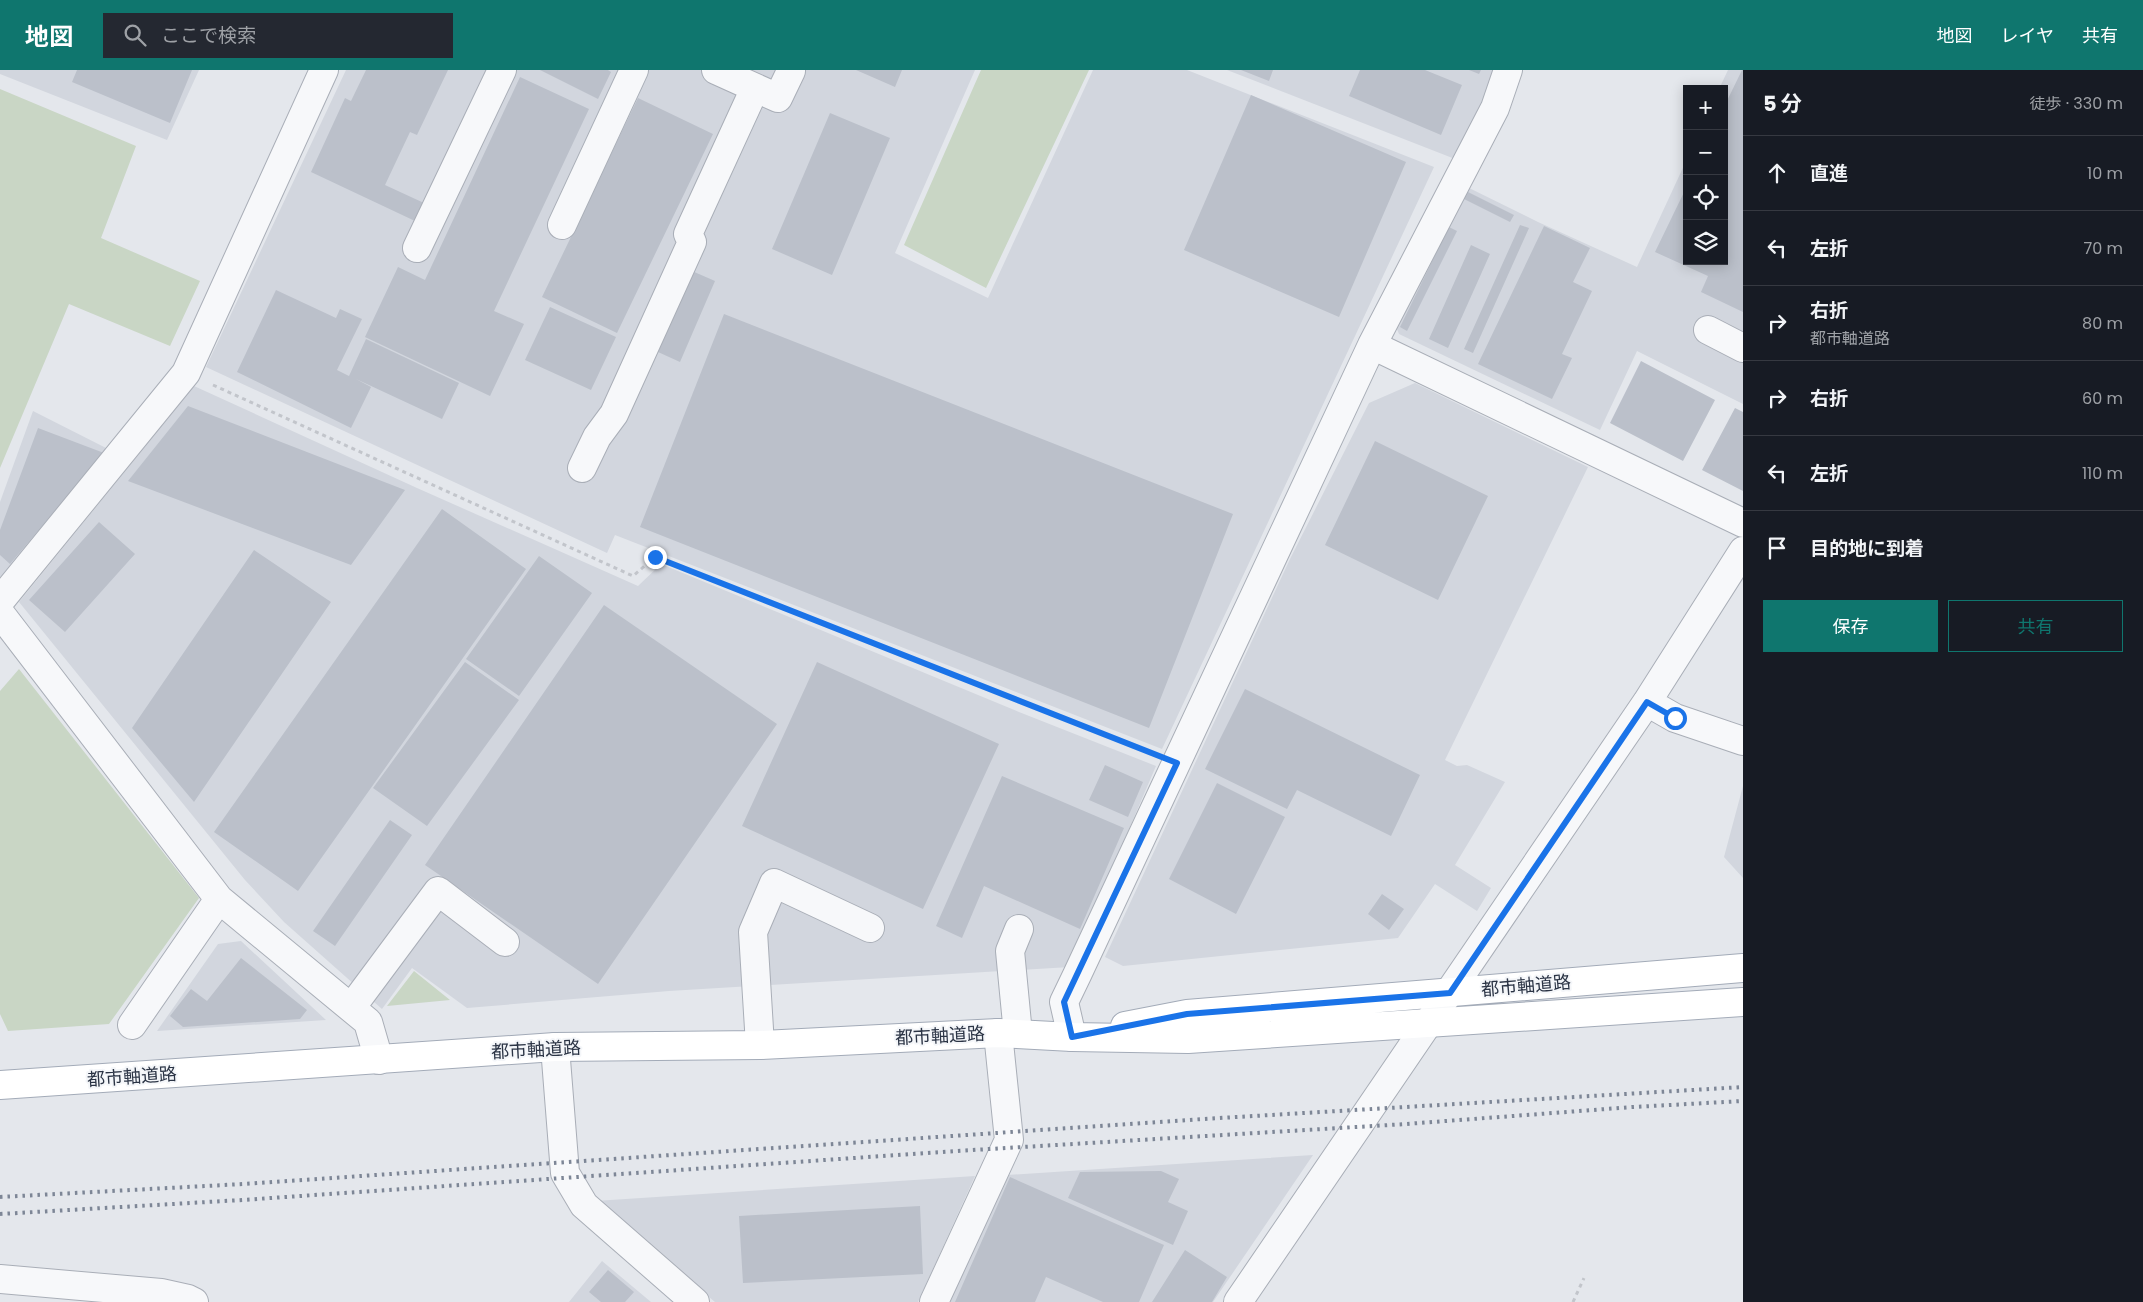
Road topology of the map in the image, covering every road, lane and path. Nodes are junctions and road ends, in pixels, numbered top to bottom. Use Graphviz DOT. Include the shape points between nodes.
graph roads {
  1 [pos="324,70"];
  2 [pos="502,70"];
  3 [pos="634,70"];
  4 [pos="716,70"];
  5 [pos="1508,70"];
  6 [pos="791,71"];
  7 [pos="756,88"];
  8 [pos="562,225"];
  9 [pos="417,248"];
  10 [pos="1708,330"];
  11 [pos="1372,346"];
  12 [pos="1743,348"];
  13 [pos="186,373"];
  14 [pos="582,468"];
  15 [pos="1743,523"];
  16 [pos="1743,551"];
  17 [pos="0,601"];
  18 [pos="0,613"];
  19 [pos="1647,702"];
  20 [pos="1743,741"];
  21 [pos="1177,763"];
  22 [pos="219,899"];
  23 [pos="870,928"];
  24 [pos="1019,929"];
  25 [pos="505,942"];
  26 [pos="1743,968"];
  27 [pos="1450,993"];
  28 [pos="1743,1002"];
  29 [pos="351,1008"];
  30 [pos="1429,1022"];
  31 [pos="132,1025"];
  32 [pos="1008,1034"];
  33 [pos="1072,1037"];
  34 [pos="760,1045"];
  35 [pos="555,1047"];
  36 [pos="379,1060"];
  37 [pos="0,1086"];
  38 [pos="1584,1278"];
  39 [pos="0,1279"];
  40 [pos="194,1302"];
  41 [pos="695,1302"];
  42 [pos="934,1302"];
  43 [pos="1238,1302"];
  44 [pos="1573,1302"];
  1 -- 13 [label="street"];
  2 -- 9 [label="street"];
  3 -- 8 [label="street"];
  4 -- 7 [label="street"];
  5 -- 11 [label="street" via="1495,108"];
  6 -- 7 [label="street" via="778,98"];
  7 -- 14 [label="street" via="688,234 692,242 614,414 597,437"];
  10 -- 12 [label="street"];
  11 -- 15 [label="street"];
  11 -- 21 [label="street"];
  13 -- 17 [label="street"];
  13 -- 21 [label="path" via="633,576 655,557"];
  16 -- 19 [label="street"];
  18 -- 22 [label="street"];
  19 -- 20 [label="street" via="1675,718"];
  19 -- 27 [label="street"];
  21 -- 33 [label="street" via="1064,1002"];
  22 -- 29 [label="street"];
  22 -- 31 [label="street"];
  23 -- 34 [label="street" via="774,883 753,932"];
  24 -- 32 [label="street" via="1010,951"];
  25 -- 29 [label="street" via="438,891"];
  26 -- 27 [label="main road, 都市軸道路"];
  27 -- 30 [label="street"];
  27 -- 33 [label="main road, 都市軸道路" via="1187,1014"];
  28 -- 30 [label="main road, 都市軸道路"];
  29 -- 36 [label="street" via="368,1022"];
  30 -- 33 [label="main road, 都市軸道路" via="1188,1039"];
  30 -- 43 [label="street"];
  32 -- 33 [label="main road, 都市軸道路"];
  32 -- 34 [label="main road, 都市軸道路"];
  32 -- 42 [label="street" via="1009,1140"];
  34 -- 35 [label="main road, 都市軸道路"];
  35 -- 36 [label="main road, 都市軸道路"];
  35 -- 41 [label="street" via="565,1173 584,1205"];
  36 -- 37 [label="main road, 都市軸道路"];
  38 -- 44 [label="path"];
  39 -- 40 [label="street" via="161,1293"];
}
